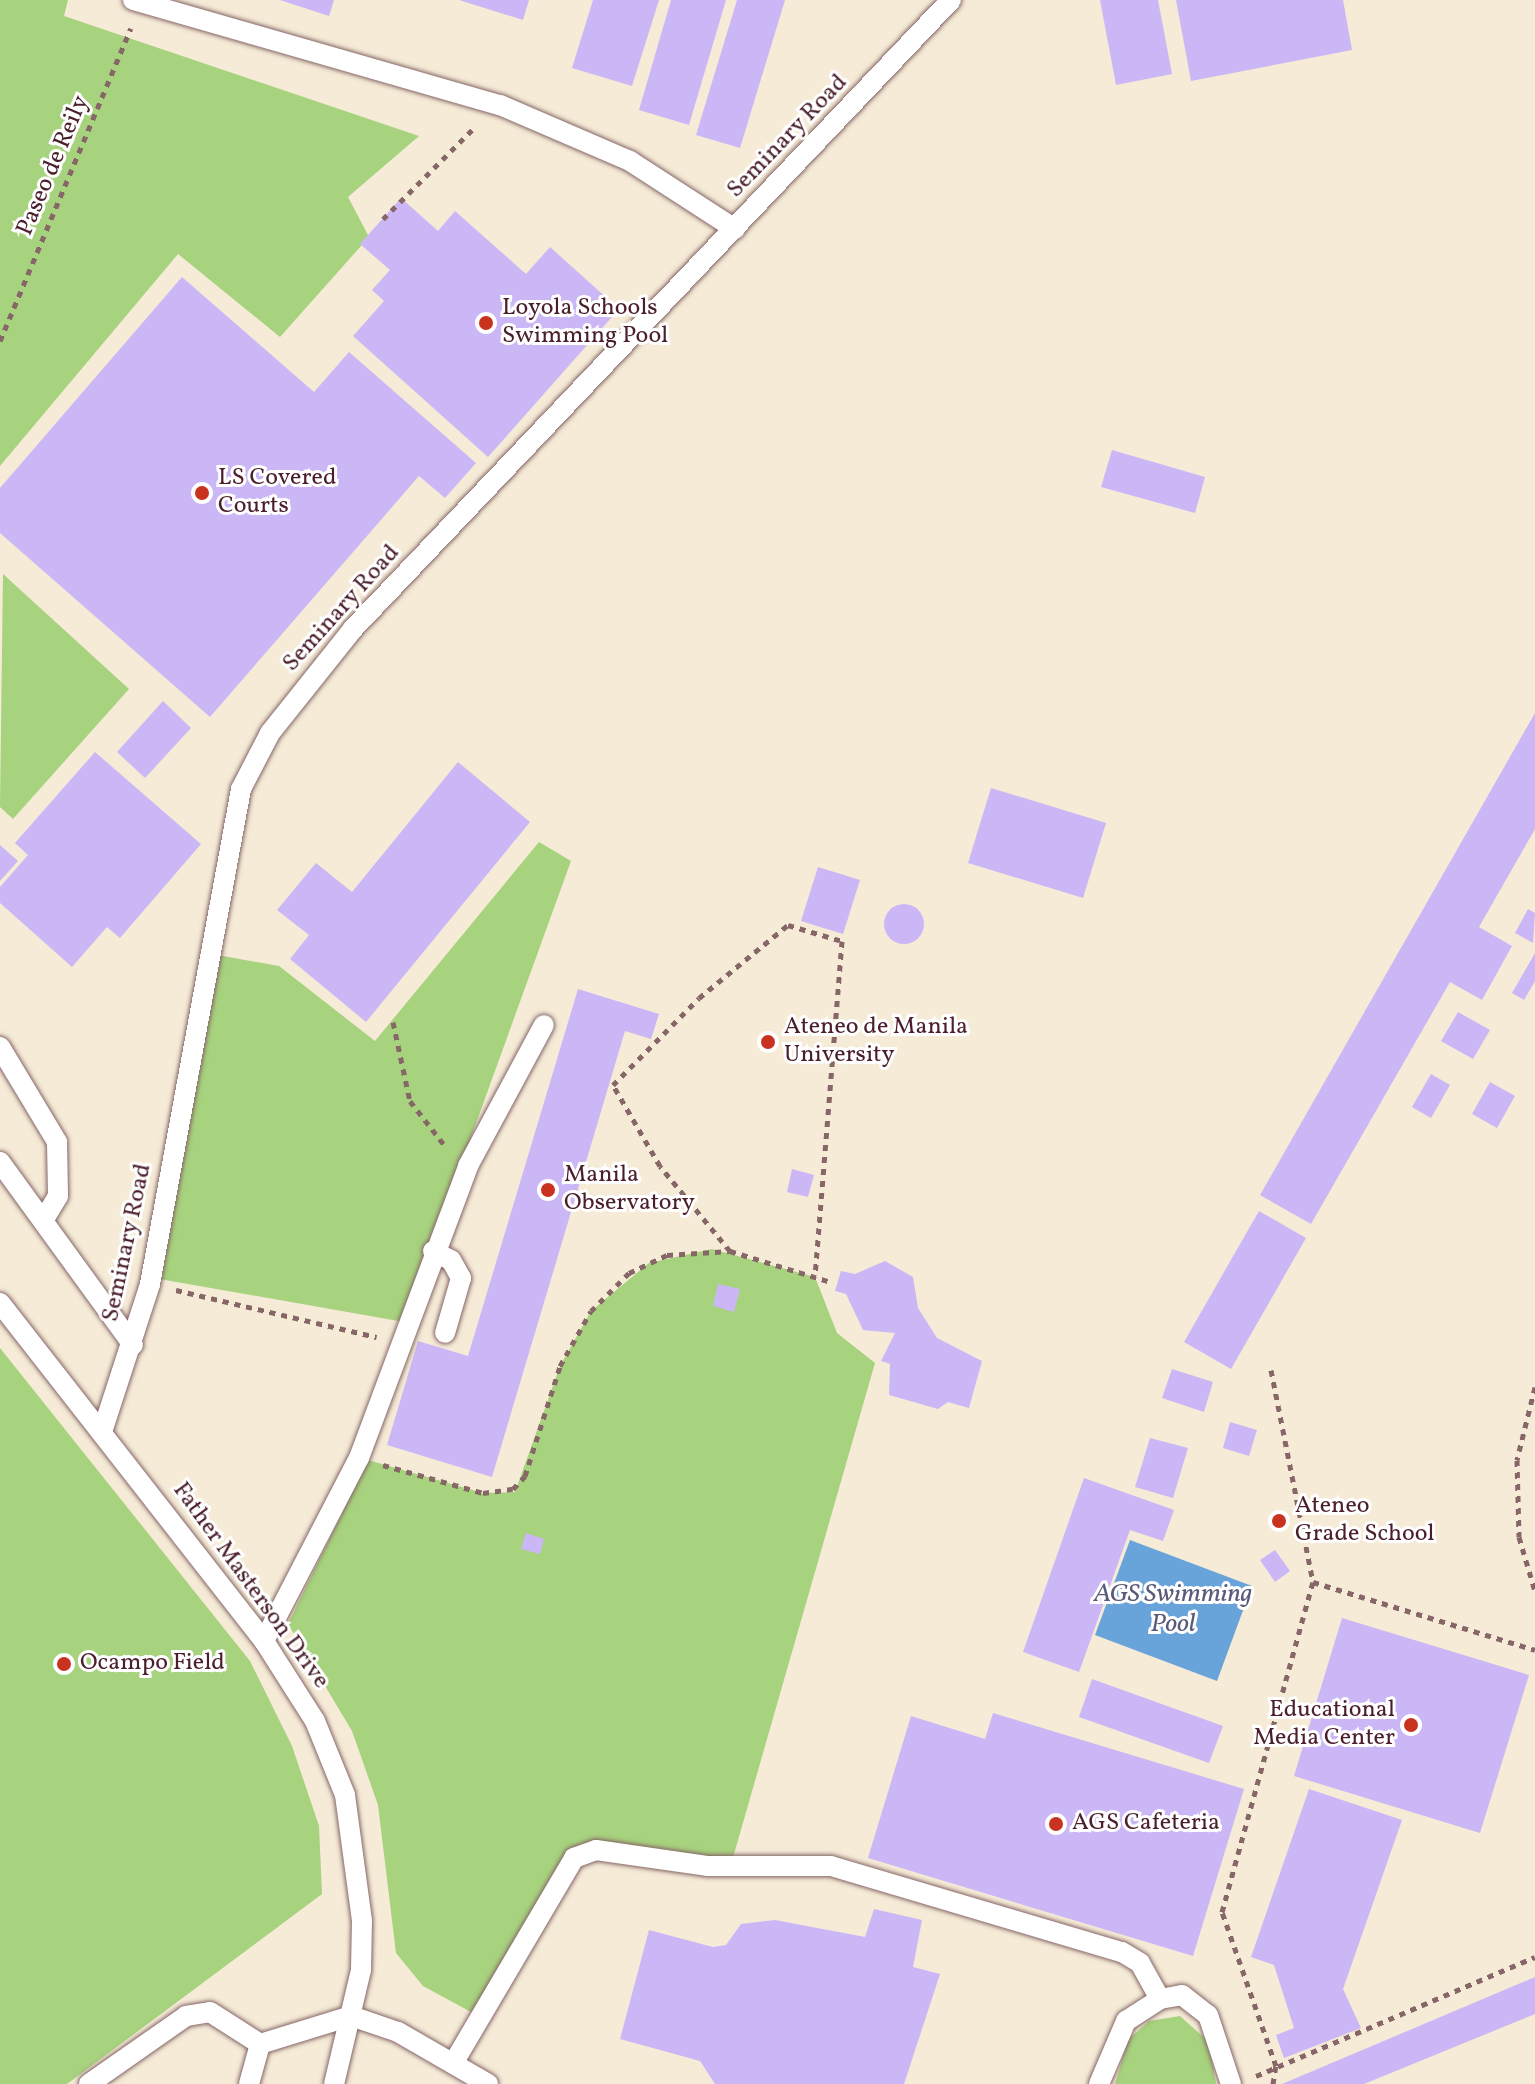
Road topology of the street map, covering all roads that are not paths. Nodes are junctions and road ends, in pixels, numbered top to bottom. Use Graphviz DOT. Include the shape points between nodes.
graph roads {
  1 [pos="951,0"];
  2 [pos="137,3"];
  3 [pos="735,229"];
  4 [pos="544,1025"];
  5 [pos="0,1047"];
  6 [pos="0,1162"];
  7 [pos="43,1221"];
  8 [pos="433,1251"];
  9 [pos="0,1303"];
  10 [pos="445,1333"];
  11 [pos="133,1345"];
  12 [pos="103,1429"];
  13 [pos="264,1641"];
  14 [pos="1160,1999"];
  15 [pos="351,2016"];
  16 [pos="260,2044"];
  17 [pos="454,2062"];
  18 [pos="1240,2081"];
  19 [pos="89,2084"];
  20 [pos="249,2084"];
  21 [pos="334,2084"];
  22 [pos="488,2084"];
  23 [pos="1099,2084"];
  1 -- 3 [label="lane, Seminary Road"];
  2 -- 3 [label="lane" via="500,105 630,161"];
  3 -- 11 [label="lane, Seminary Road" via="353,629 270,733 241,789 223,867 150,1284"];
  4 -- 8 [label="lane" via="468,1166"];
  5 -- 7 [label="lane" via="57,1142 58,1196"];
  6 -- 7 [label="lane"];
  7 -- 11 [label="lane"];
  8 -- 10 [label="lane" via="451,1260 461,1278"];
  8 -- 13 [label="lane" via="359,1458"];
  9 -- 12 [label="lane, Father Masterson Drive"];
  11 -- 12 [label="lane, Seminary Road"];
  12 -- 13 [label="lane, Father Masterson Drive"];
  13 -- 15 [label="lane, Father Masterson Drive" via="315,1721 345,1795 362,1921"];
  14 -- 17 [label="lane" via="1140,1963 1122,1952 831,1866 707,1866 596,1850 574,1858"];
  14 -- 18 [label="lane" via="1182,1995 1208,2015"];
  14 -- 23 [label="lane" via="1126,2021"];
  15 -- 16 [label="lane"];
  15 -- 17 [label="lane"];
  15 -- 21 [label="lane, Father Masterson Drive"];
  16 -- 19 [label="lane" via="210,2012 186,2016"];
  16 -- 20 [label="lane"];
  17 -- 22 [label="lane"];
}
